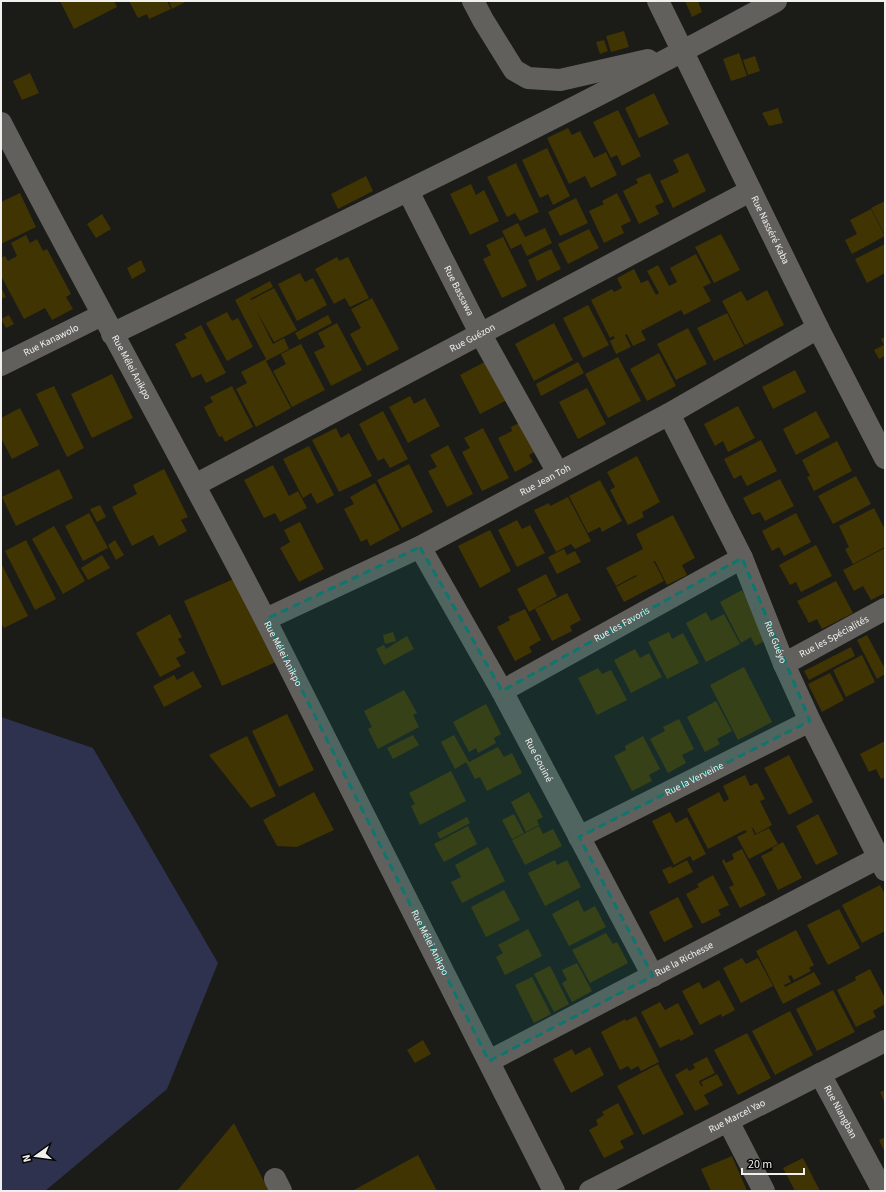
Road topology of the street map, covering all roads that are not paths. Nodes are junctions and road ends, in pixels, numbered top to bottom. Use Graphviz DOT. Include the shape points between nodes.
graph roads {
  1 [pos="473,1"];
  2 [pos="658,1"];
  3 [pos="776,1"];
  4 [pos="682,52"];
  5 [pos="2,126"];
  6 [pos="408,191"];
  7 [pos="750,191"];
  8 [pos="102,315"];
  9 [pos="818,328"];
  10 [pos="480,333"];
  11 [pos="112,334"];
  12 [pos="1,365"];
  13 [pos="669,414"];
  14 [pos="885,458"];
  15 [pos="558,473"];
  16 [pos="195,485"];
  17 [pos="420,547"];
  18 [pos="742,558"];
  19 [pos="885,609"];
  20 [pos="266,619"];
  21 [pos="784,664"];
  22 [pos="502,691"];
  23 [pos="810,721"];
  24 [pos="580,837"];
  25 [pos="882,864"];
  26 [pos="652,976"];
  27 [pos="885,1041"];
  28 [pos="489,1061"];
  29 [pos="820,1074"];
  30 [pos="728,1121"];
  31 [pos="554,1191"];
  32 [pos="590,1191"];
  33 [pos="764,1191"];
  34 [pos="883,1191"];
  1 -- 4 [label="street" via="514,70 528,78 560,80"];
  2 -- 4 [label="street, Rue Nasséré Kaba"];
  3 -- 4 [label="street"];
  4 -- 6 [label="street"];
  4 -- 7 [label="street, Rue Nasséré Kaba"];
  5 -- 8 [label="street, Rue Mélei Anikpo"];
  6 -- 10 [label="street, Rue Bassawa"];
  6 -- 11 [label="street"];
  7 -- 9 [label="street, Rue Nasséré Kaba"];
  7 -- 10 [label="street, Rue Guézon"];
  8 -- 11 [label="street, Rue Mélei Anikpo"];
  8 -- 12 [label="street, Rue Kanawolo"];
  9 -- 13 [label="street, Rue Jean Toh"];
  9 -- 14 [label="street, Rue Nasséré Kaba"];
  10 -- 15 [label="street, Rue Bassawa"];
  10 -- 16 [label="street, Rue Guézon"];
  11 -- 16 [label="street, Rue Mélei Anikpo"];
  13 -- 15 [label="street, Rue Jean Toh"];
  13 -- 18 [label="street, Rue Guéyo"];
  15 -- 17 [label="street, Rue Jean Toh"];
  16 -- 20 [label="street, Rue Mélei Anikpo"];
  17 -- 20 [label="street, Rue Jean Toh"];
  17 -- 22 [label="street, Rue Gouiné"];
  18 -- 21 [label="street, Rue Guéyo"];
  18 -- 22 [label="street, Rue les Favoris"];
  19 -- 21 [label="street, Rue les Spécialités"];
  20 -- 28 [label="street, Rue Mélei Anikpo"];
  21 -- 23 [label="street, Rue Guéyo"];
  22 -- 24 [label="street, Rue Gouiné"];
  23 -- 24 [label="street, Rue la Verveine"];
  23 -- 25 [label="street, Rue Guéyo"];
  24 -- 26 [label="street, Rue Gouiné"];
  25 -- 26 [label="street, Rue la Richesse"];
  26 -- 28 [label="street, Rue la Richesse"];
  27 -- 29 [label="street, Rue Marcel Yao"];
  28 -- 31 [label="street, Rue Mélei Anikpo"];
  29 -- 30 [label="street, Rue Marcel Yao"];
  29 -- 34 [label="street, Rue Niangban"];
  30 -- 32 [label="street, Rue Marcel Yao"];
  30 -- 33 [label="street"];
}
